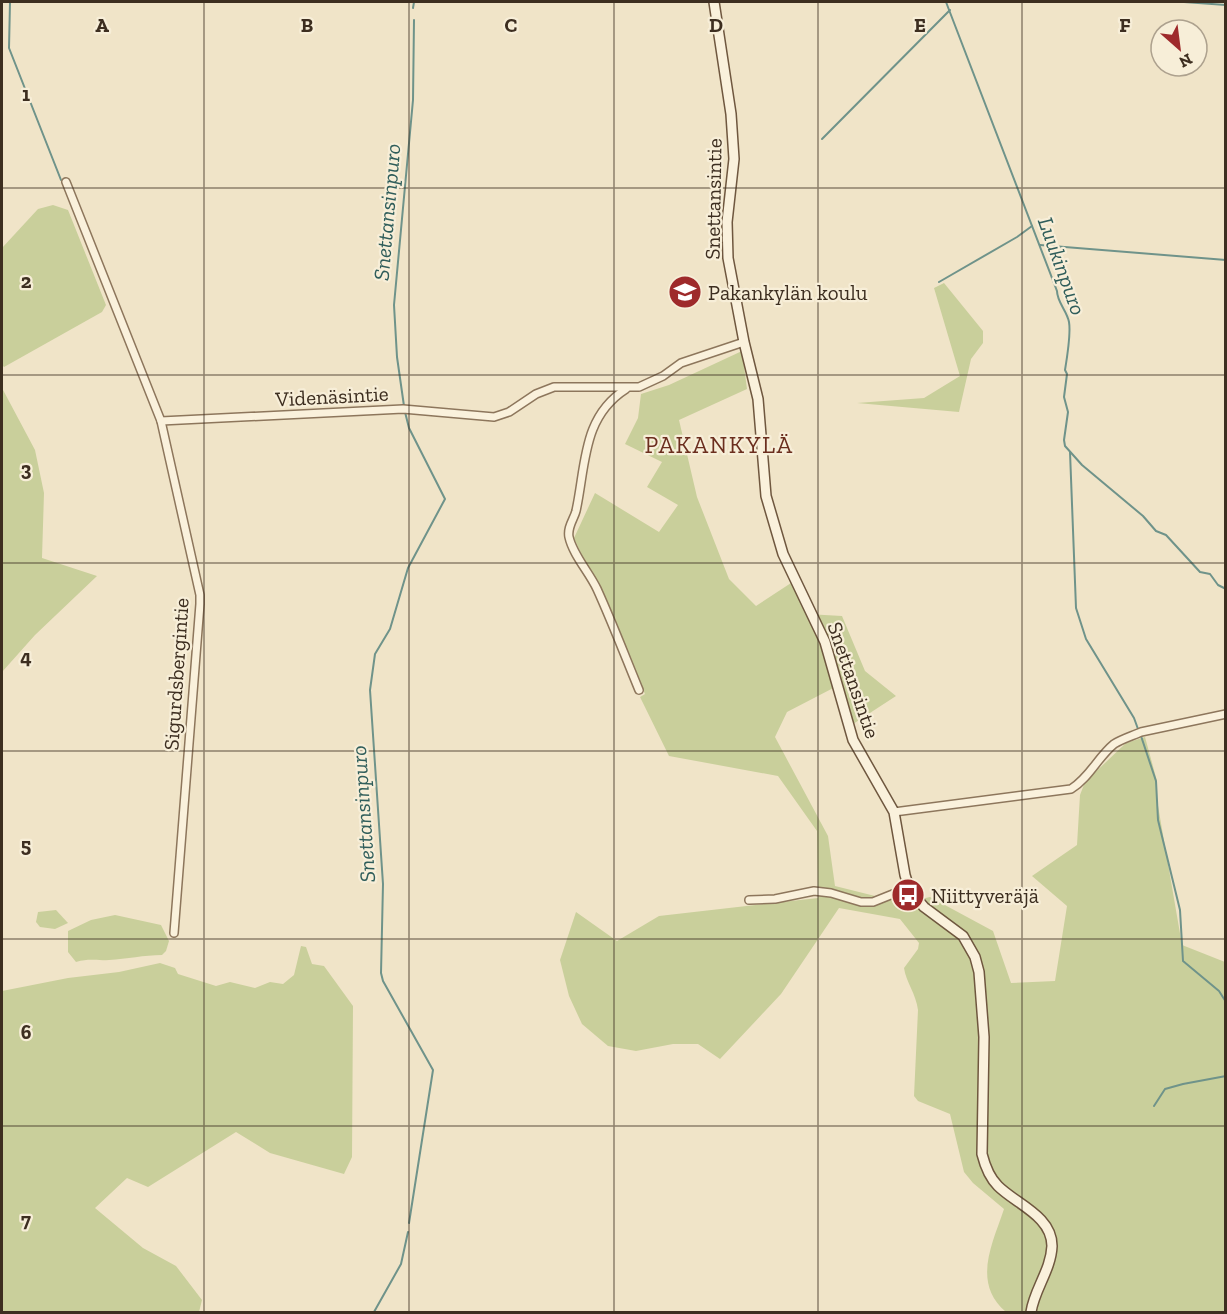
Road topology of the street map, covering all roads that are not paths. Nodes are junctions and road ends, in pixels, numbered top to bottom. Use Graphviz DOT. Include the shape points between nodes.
graph roads {
  1 [pos="714,2"];
  2 [pos="66,182"];
  3 [pos="744,342"];
  4 [pos="628,388"];
  5 [pos="162,421"];
  6 [pos="639,690"];
  7 [pos="1226,714"];
  8 [pos="894,812"];
  9 [pos="908,888"];
  10 [pos="748,900"];
  11 [pos="174,933"];
  12 [pos="1031,1312"];
  1 -- 3 [label="street, Snettansintie" via="734,159 728,258"];
  2 -- 5 [label="street"];
  3 -- 4 [label="street, Videnäsintie" via="681,363 663,376"];
  3 -- 8 [label="street, Snettansintie" via="758,399 765,496 773,526 825,642 853,740"];
  4 -- 5 [label="street, Videnäsintie" via="554,387 494,417 404,409"];
  4 -- 6 [label="street" via="612,398 592,430 576,514 568,534 596,587"];
  5 -- 11 [label="street, Sigurdsbergintie" via="200,595"];
  7 -- 8 [label="street" via="1127,737 1112,746 1071,789"];
  8 -- 9 [label="street, Snettansintie"];
  9 -- 10 [label="street" via="873,902 814,891"];
  9 -- 12 [label="street" via="924,907 963,936 980,972 984,1165 999,1187 1040,1218 1051,1240 1051,1252"];
}
